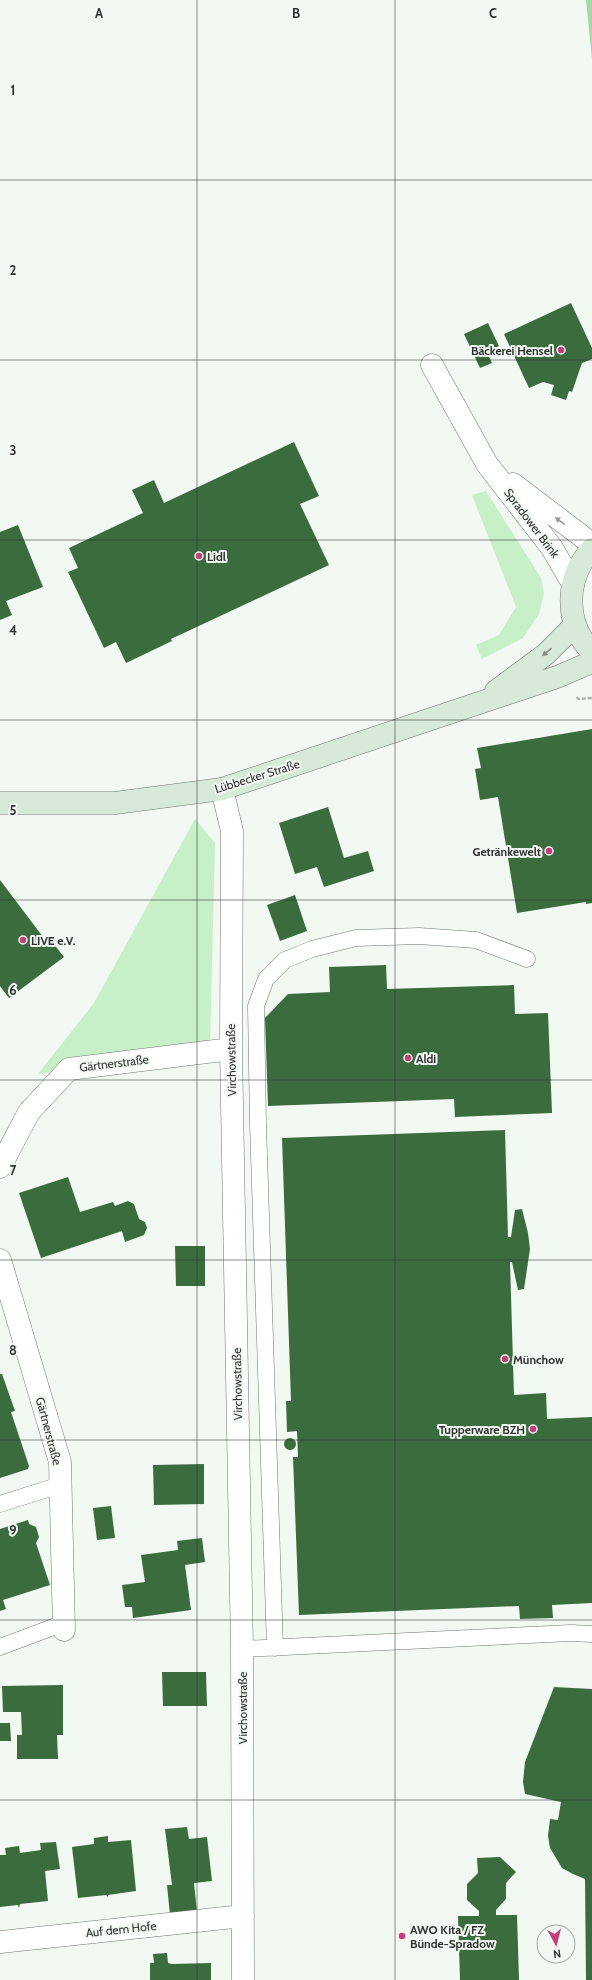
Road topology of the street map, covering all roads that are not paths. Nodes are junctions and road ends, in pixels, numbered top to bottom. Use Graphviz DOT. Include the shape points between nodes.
graph roads {
  1 [pos="432,365"];
  2 [pos="487,464"];
  3 [pos="592,544"];
  4 [pos="592,549"];
  5 [pos="573,584"];
  6 [pos="575,625"];
  7 [pos="592,652"];
  8 [pos="592,662"];
  9 [pos="482,702"];
  10 [pos="222,789"];
  11 [pos="0,803"];
  12 [pos="528,959"];
  13 [pos="231,1049"];
  14 [pos="0,1166"];
  15 [pos="0,1260"];
  16 [pos="60,1485"];
  17 [pos="0,1504"];
  18 [pos="64,1627"];
  19 [pos="592,1634"];
  20 [pos="0,1647"];
  21 [pos="275,1648"];
  22 [pos="242,1649"];
  23 [pos="243,1916"];
  24 [pos="0,1942"];
  25 [pos="243,1980"];
  1 -- 2 [label="street, Spradower Brink"];
  3 -- 2 [label="street, Spradower Brink, one-way"];
  2 -- 5 [label="street, Spradower Brink" via="552,548"];
  4 -- 5 [label="main road" via="581,563"];
  5 -- 6 [label="main road" via="571,598"];
  6 -- 7 [label="main road"];
  6 -- 9 [label="main road, Lübbecker Straße, one-way" via="546,654"];
  8 -- 9 [label="main road, Lübbecker Straße" via="557,677"];
  9 -- 10 [label="main road, Lübbecker Straße"];
  10 -- 11 [label="main road, Lübbecker Straße" via="115,803"];
  10 -- 13 [label="street, Virchowstraße" via="232,831"];
  12 -- 21 [label="lane" via="476,940 419,936 356,938 312,949 285,960 266,979 256,1006"];
  13 -- 14 [label="street, Gärtnerstraße" via="69,1069 29,1112"];
  13 -- 22 [label="street, Virchowstraße"];
  15 -- 16 [label="street, Gärtnerstraße" via="60,1462"];
  16 -- 17 [label="lane"];
  16 -- 18 [label="street, Gärtnerstraße"];
  18 -- 20 [label="lane"];
  19 -- 21 [label="lane"];
  21 -- 22 [label="lane"];
  22 -- 23 [label="street, Virchowstraße"];
  23 -- 24 [label="street, Auf dem Hofe"];
  23 -- 25 [label="street, Virchowstraße"];
}
